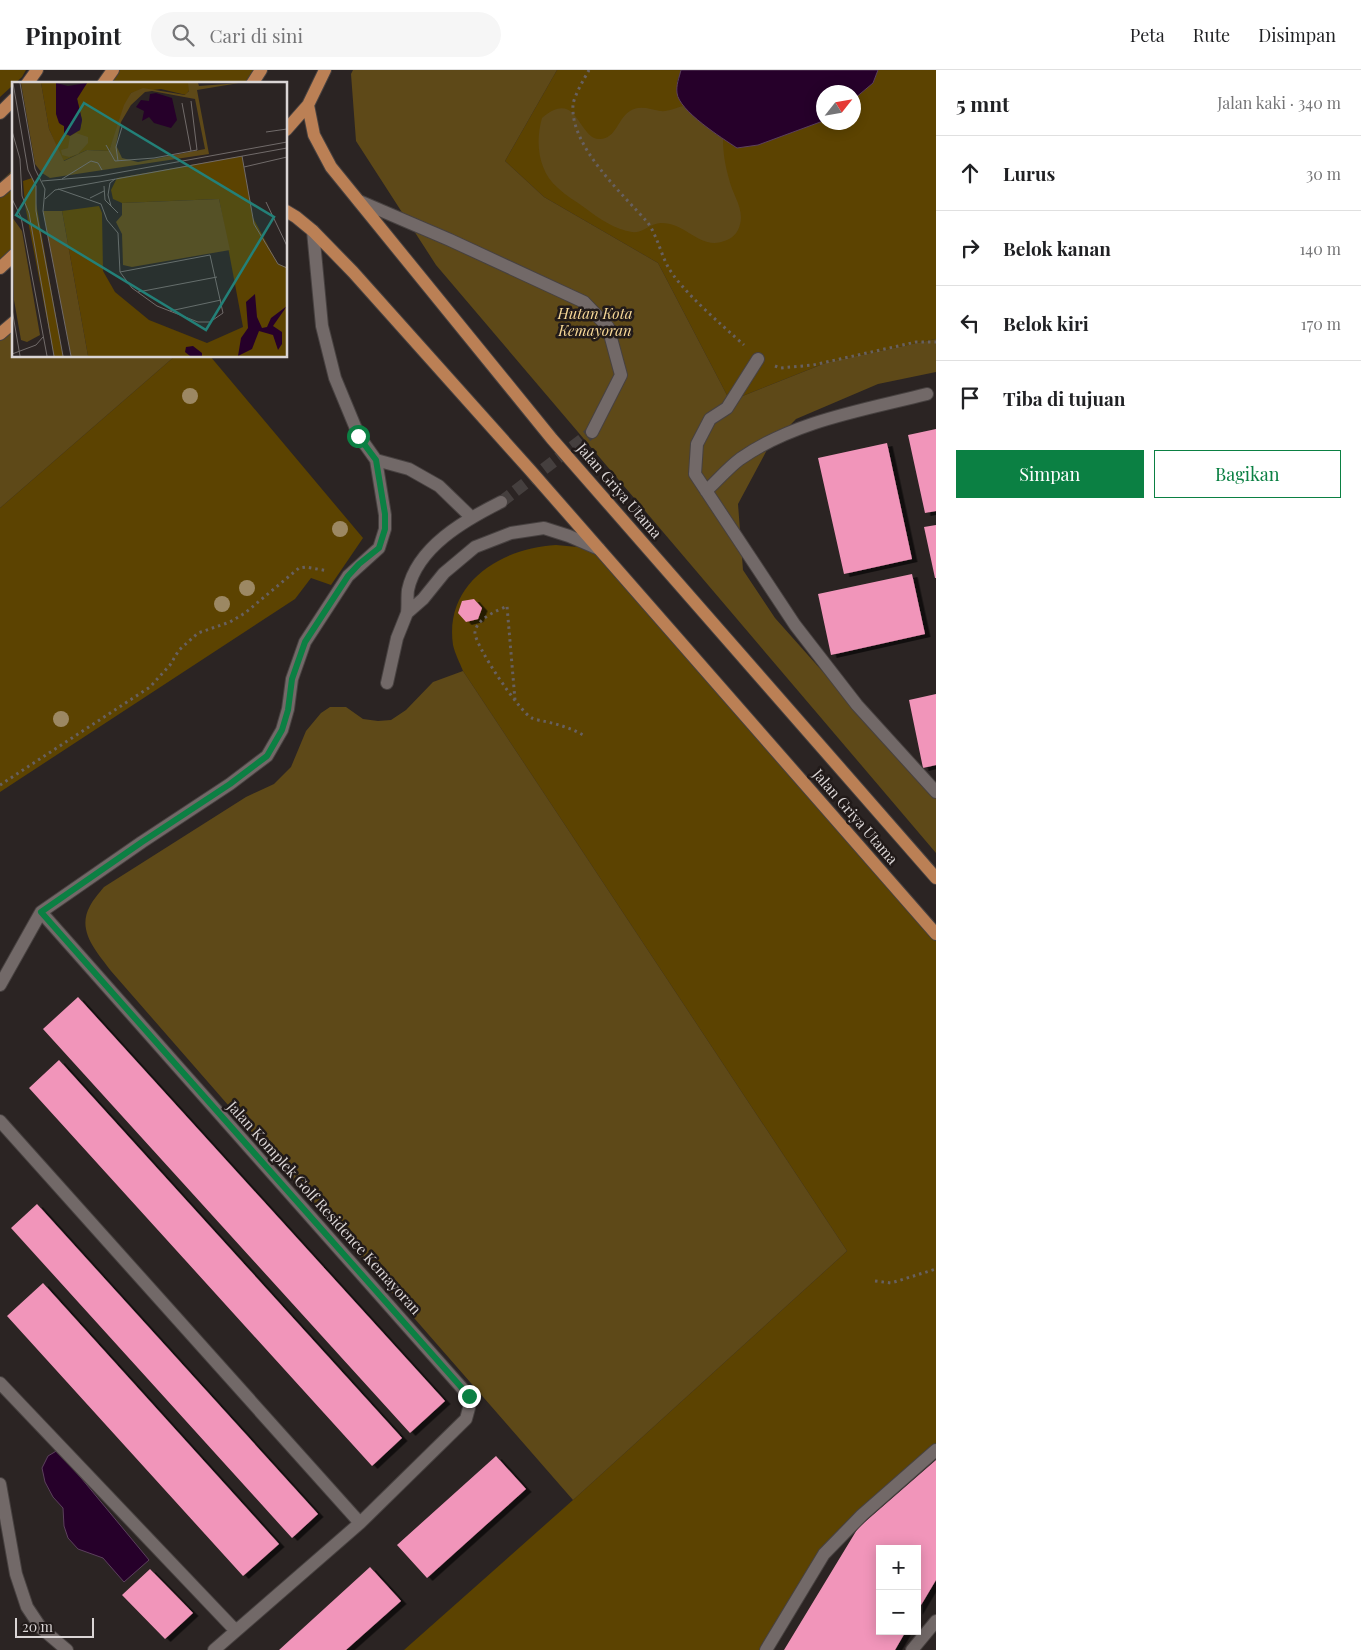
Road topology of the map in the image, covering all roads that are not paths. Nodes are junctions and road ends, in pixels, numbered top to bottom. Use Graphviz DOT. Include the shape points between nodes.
graph roads {
  1 [pos="36,70"];
  2 [pos="113,70"];
  3 [pos="261,70"];
  4 [pos="325,70"];
  5 [pos="28,82"];
  6 [pos="104,82"];
  7 [pos="253,82"];
  8 [pos="12,101"];
  9 [pos="308,105"];
  10 [pos="0,113"];
  11 [pos="288,128"];
  12 [pos="12,181"];
  13 [pos="0,191"];
  14 [pos="359,201"];
  15 [pos="288,212"];
  16 [pos="313,231"];
  17 [pos="12,258"];
  18 [pos="0,268"];
  19 [pos="12,324"];
  20 [pos="0,334"];
  21 [pos="758,359"];
  22 [pos="927,394"];
  23 [pos="592,432"];
  24 [pos="376,460"];
  25 [pos="706,491"];
  26 [pos="501,502"];
  27 [pos="471,517"];
  28 [pos="599,549"];
  29 [pos="408,613"];
  30 [pos="387,683"];
  31 [pos="936,792"];
  32 [pos="936,878"];
  33 [pos="41,912"];
  34 [pos="936,934"];
  35 [pos="0,985"];
  36 [pos="0,1121"];
  37 [pos="0,1383"];
  38 [pos="936,1450"];
  39 [pos="0,1484"];
  40 [pos="360,1523"];
  41 [pos="936,1621"];
  42 [pos="235,1630"];
  43 [pos="67,1650"];
  44 [pos="214,1650"];
  45 [pos="766,1650"];
  46 [pos="912,1650"];
  1 -- 5 [label="main road"];
  2 -- 6 [label="main road"];
  3 -- 7 [label="main road"];
  4 -- 9 [label="main road"];
  8 -- 10 [label="main road"];
  9 -- 11 [label="main road"];
  9 -- 14 [label="main road, Jalan Griya Utama" via="318,143 331,167"];
  12 -- 13 [label="main road"];
  14 -- 23 [label="street" via="584,302 608,327 621,375"];
  14 -- 32 [label="main road, Jalan Griya Utama" via="552,439"];
  15 -- 16 [label="main road, Jalan Griya Utama"];
  16 -- 24 [label="street" via="322,326 335,378 358,436"];
  16 -- 28 [label="main road, Jalan Griya Utama"];
  17 -- 18 [label="main road"];
  19 -- 20 [label="main road"];
  21 -- 25 [label="street" via="727,408 710,419 697,444 695,474"];
  22 -- 25 [label="street" via="845,414 784,434 739,460"];
  24 -- 27 [label="street" via="409,469 439,486"];
  24 -- 33 [label="street" via="385,514 385,529 379,548 348,576 305,642 292,679 282,730 267,756"];
  25 -- 31 [label="street" via="795,626 857,705"];
  26 -- 27 [label="street"];
  27 -- 29 [label="street" via="422,559 411,580"];
  28 -- 29 [label="street" via="544,528 511,533 475,547 464,555"];
  28 -- 34 [label="main road, Jalan Griya Utama"];
  29 -- 30 [label="street" via="397,638"];
  33 -- 35 [label="street"];
  33 -- 40 [label="street, Jalan Komplek Golf Residence Kemayoran" via="469,1396 466,1419"];
  36 -- 40 [label="street"];
  37 -- 42 [label="street"];
  38 -- 45 [label="street" via="862,1514 824,1554"];
  39 -- 43 [label="street" via="16,1574 27,1607 41,1628"];
  40 -- 42 [label="street, Jalan Komplek Golf Residence Kemayoran"];
  41 -- 46 [label="street"];
  42 -- 44 [label="street, Jalan Komplek Golf Residence Kemayoran"];
}
